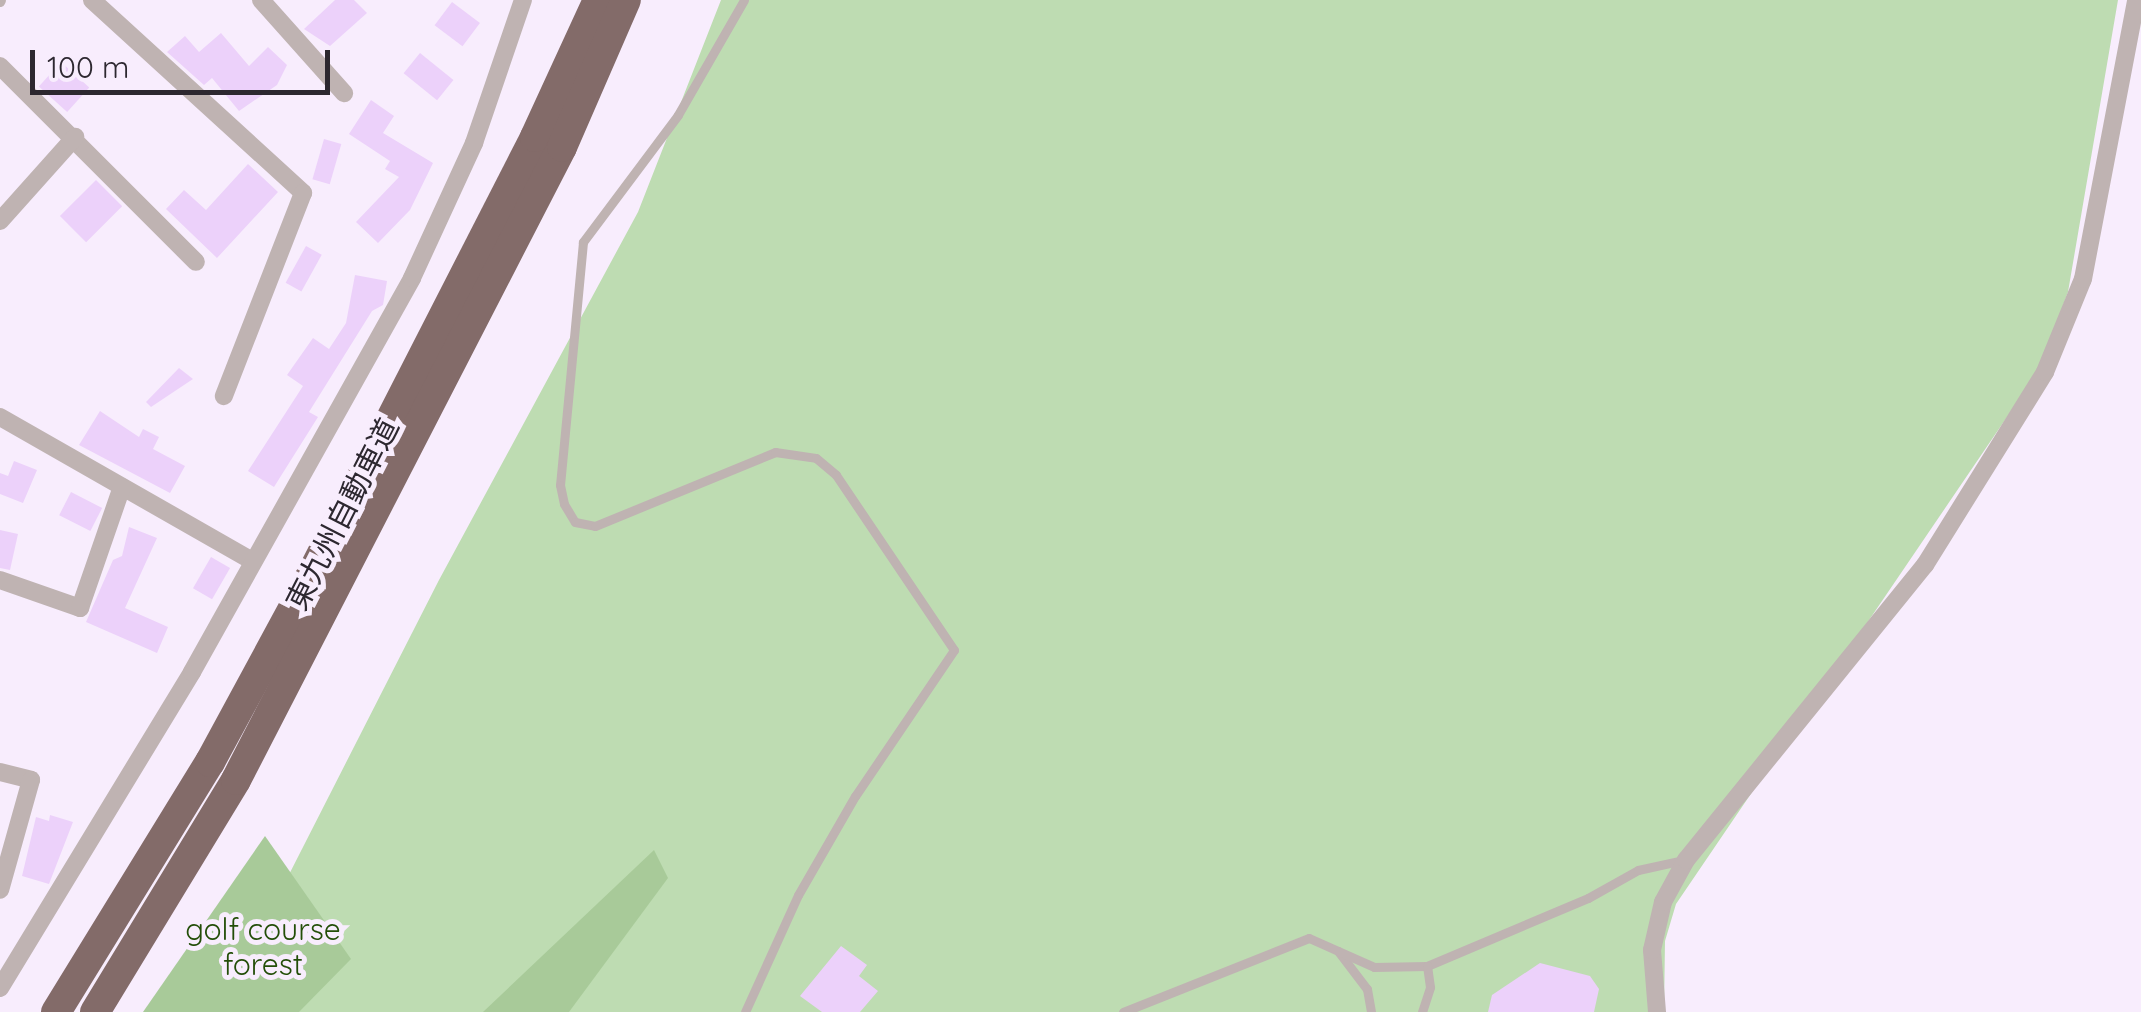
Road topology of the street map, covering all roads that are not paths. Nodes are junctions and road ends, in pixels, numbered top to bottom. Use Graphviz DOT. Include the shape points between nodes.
graph roads {
  1 [pos="92,0"];
  2 [pos="260,0"];
  3 [pos="523,0"];
  4 [pos="598,0"];
  5 [pos="626,0"];
  6 [pos="744,0"];
  7 [pos="2136,0"];
  8 [pos="0,66"];
  9 [pos="344,93"];
  10 [pos="75,138"];
  11 [pos="0,221"];
  12 [pos="196,262"];
  13 [pos="224,396"];
  14 [pos="0,417"];
  15 [pos="122,487"];
  16 [pos="252,561"];
  17 [pos="0,580"];
  18 [pos="0,772"];
  19 [pos="1686,860"];
  20 [pos="0,890"];
  21 [pos="1336,948"];
  22 [pos="1426,966"];
  23 [pos="0,988"];
  24 [pos="56,1012"];
  25 [pos="94,1012"];
  26 [pos="744,1012"];
  27 [pos="1123,1012"];
  28 [pos="1371,1012"];
  29 [pos="1422,1012"];
  30 [pos="1656,1012"];
  1 -- 13 [label="street" via="303,193"];
  2 -- 9 [label="street"];
  3 -- 16 [label="street" via="474,143 412,278"];
  4 -- 24 [label="highway, 東九州自動車道" via="535,138 302,592 136,889"];
  5 -- 25 [label="highway, 東九州自動車道" via="562,147 236,780"];
  6 -- 26 [label="lane" via="678,115 583,242 560,485 564,504 575,522 595,526 776,452 816,458 836,476 954,650 798,894"];
  7 -- 19 [label="street" via="2083,279 2045,372 1926,565"];
  8 -- 10 [label="street"];
  10 -- 11 [label="street"];
  10 -- 12 [label="street"];
  14 -- 15 [label="street"];
  15 -- 16 [label="street"];
  15 -- 17 [label="street" via="80,608"];
  16 -- 23 [label="street"];
  18 -- 20 [label="street" via="31,780"];
  19 -- 22 [label="lane" via="1638,870"];
  19 -- 30 [label="street" via="1662,902 1652,950"];
  21 -- 22 [label="lane" via="1374,967"];
  21 -- 27 [label="lane" via="1309,938"];
  21 -- 28 [label="lane" via="1368,988"];
  22 -- 29 [label="lane" via="1430,987"];
}
